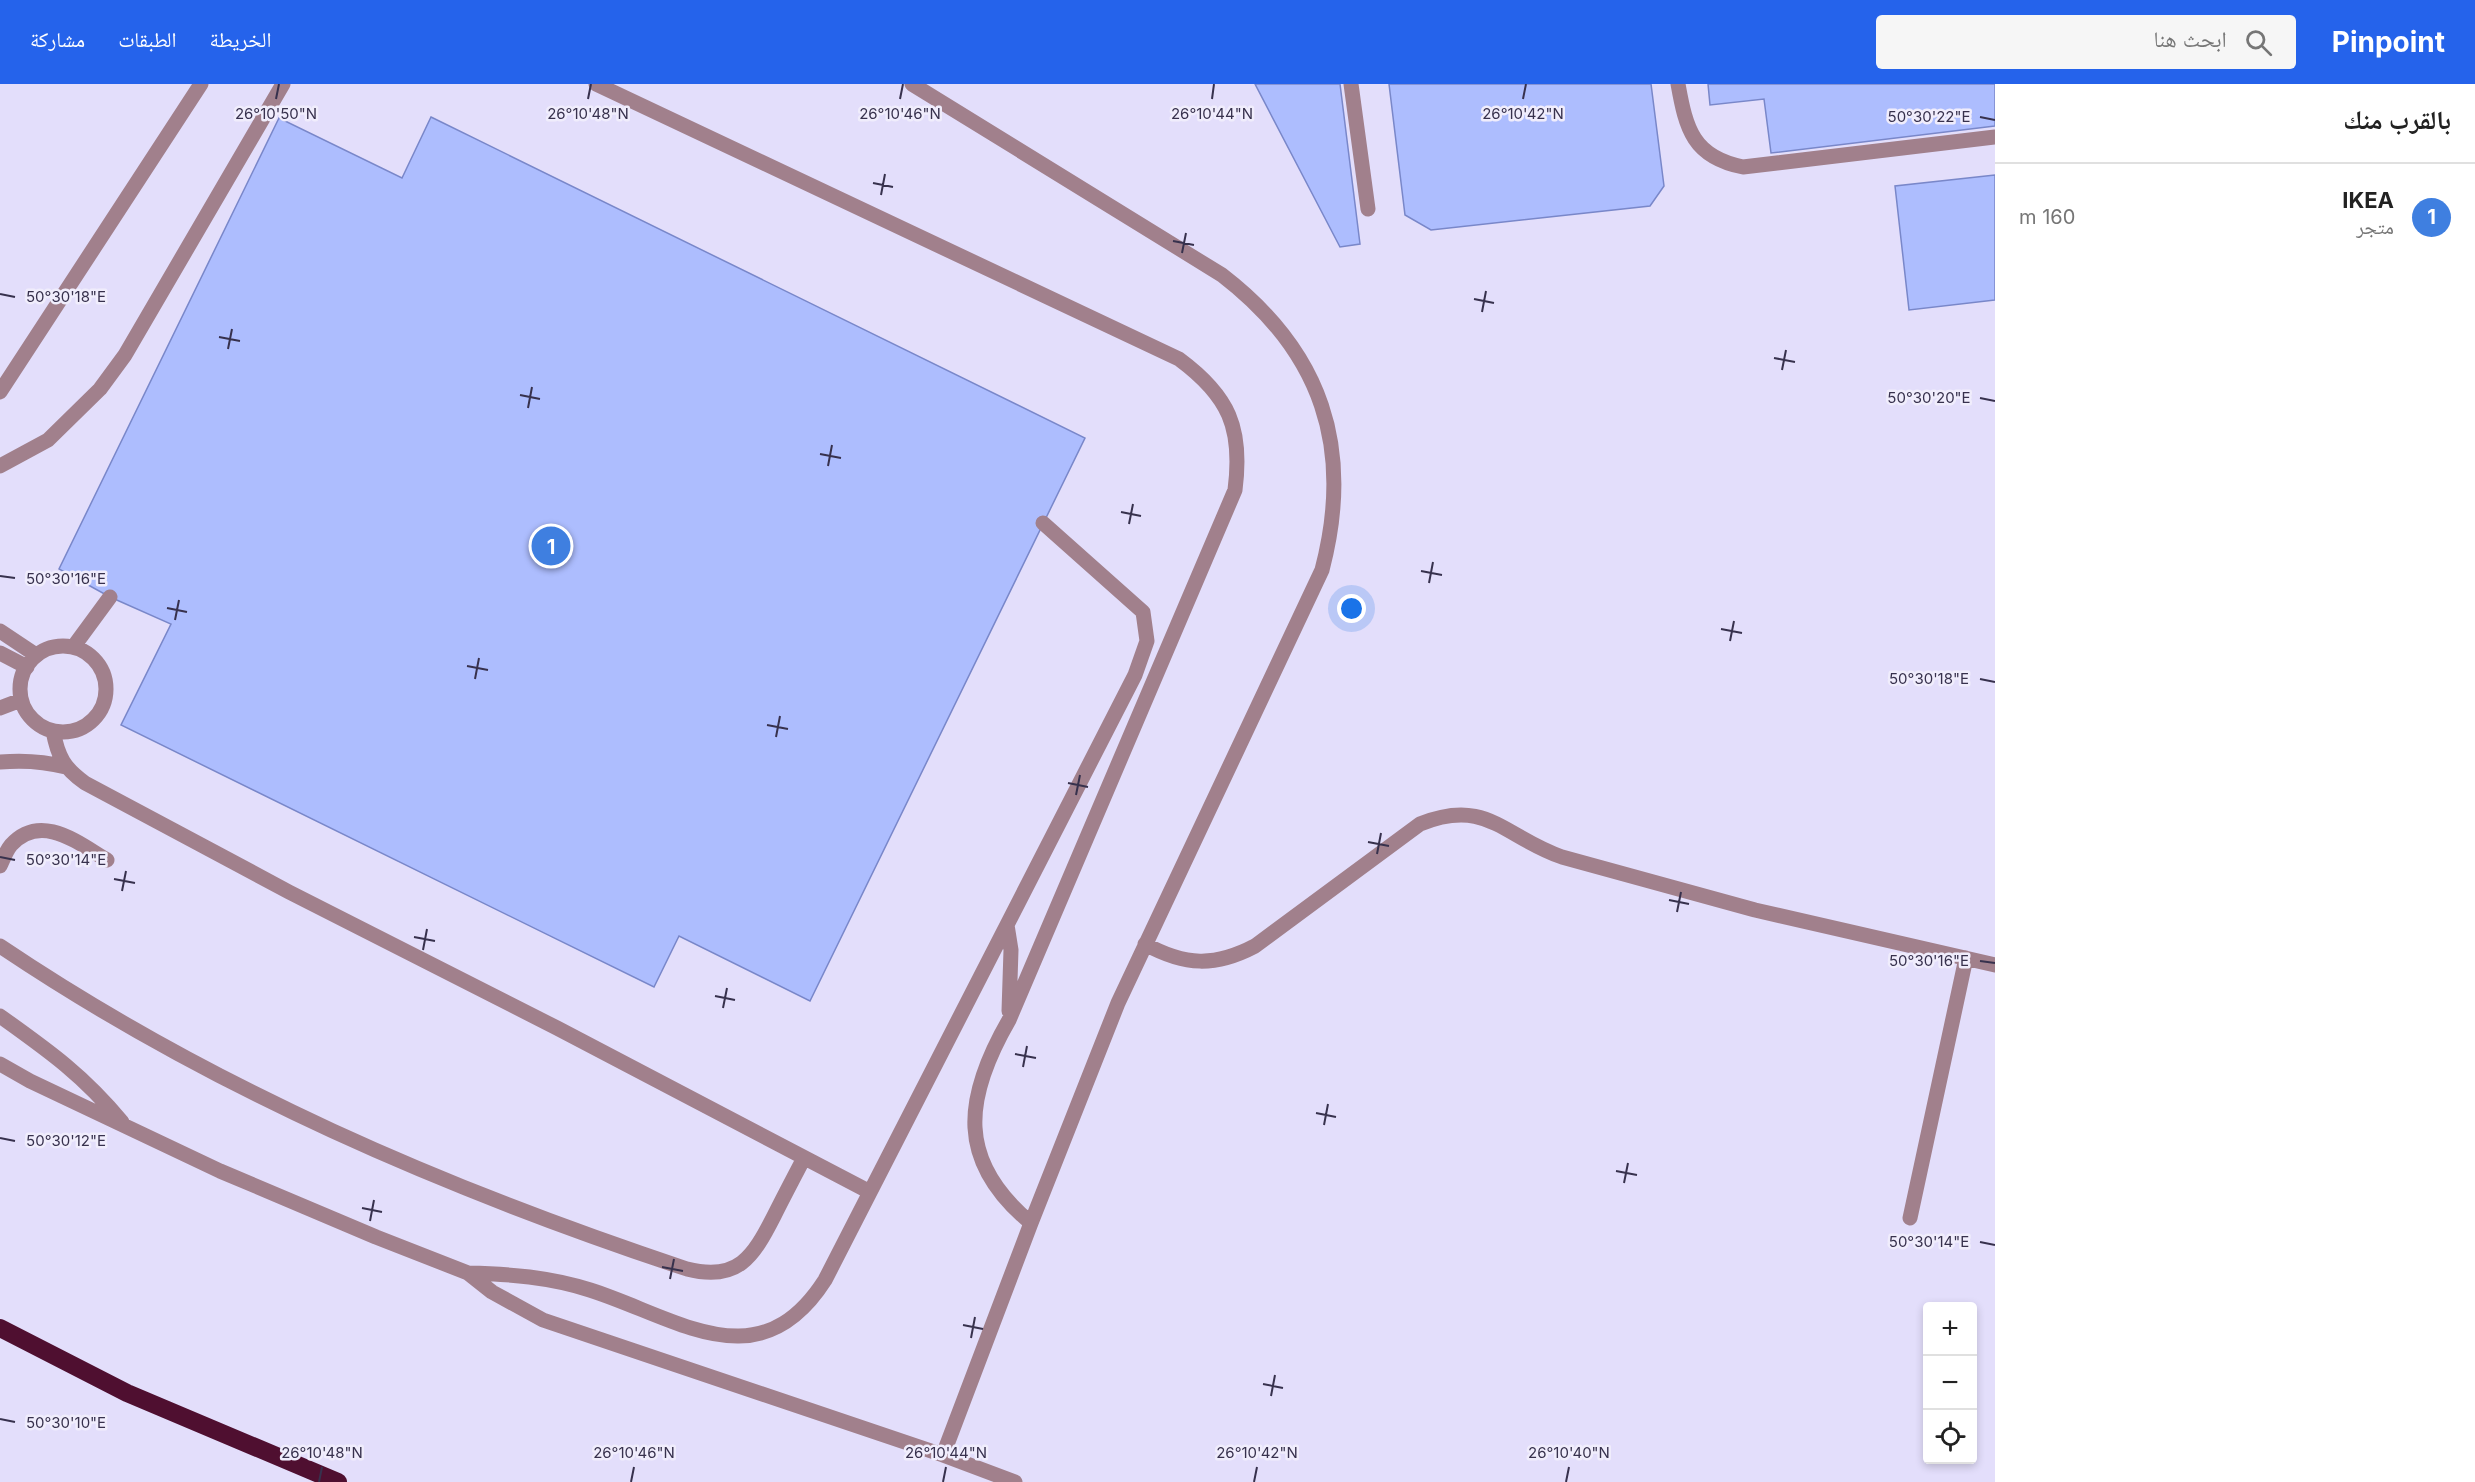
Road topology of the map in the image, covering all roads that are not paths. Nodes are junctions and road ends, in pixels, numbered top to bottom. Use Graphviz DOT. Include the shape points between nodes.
graph roads {
  1 [pos="201,84"];
  2 [pos="283,84"];
  3 [pos="596,84"];
  4 [pos="912,84"];
  5 [pos="1352,84"];
  6 [pos="1678,84"];
  7 [pos="1995,137"];
  8 [pos="1368,209"];
  9 [pos="0,392"];
  10 [pos="0,466"];
  11 [pos="1043,523"];
  12 [pos="108,599"];
  13 [pos="0,631"];
  14 [pos="74,646"];
  15 [pos="0,654"];
  16 [pos="31,661"];
  17 [pos="21,700"];
  18 [pos="0,708"];
  19 [pos="53,731"];
  20 [pos="0,762"];
  21 [pos="66,767"];
  22 [pos="107,860"];
  23 [pos="0,866"];
  24 [pos="1006,925"];
  25 [pos="1145,944"];
  26 [pos="0,946"];
  27 [pos="1966,958"];
  28 [pos="1995,965"];
  29 [pos="0,1016"];
  30 [pos="1009,1020"];
  31 [pos="0,1064"];
  32 [pos="124,1124"];
  33 [pos="804,1158"];
  34 [pos="870,1192"];
  35 [pos="1910,1218"];
  36 [pos="1030,1223"];
  37 [pos="468,1273"];
  38 [pos="0,1328"];
  39 [pos="943,1455"];
  40 [pos="338,1482"];
  41 [pos="1015,1482"];
  1 -- 9 [label="lane"];
  2 -- 10 [label="lane" via="125,355 100,389 48,440"];
  3 -- 30 [label="lane" via="1179,359 1203,377 1222,401 1234,429 1239,459 1235,490"];
  4 -- 25 [label="lane" via="1222,275 1248,295 1292,345 1309,375 1330,438 1335,505 1322,570"];
  5 -- 8 [label="lane"];
  6 -- 7 [label="lane" via="1692,137 1714,158 1743,167"];
  11 -- 24 [label="lane" via="1143,612 1147,641 1135,675"];
  12 -- 14 [label="lane"];
  13 -- 16 [label="lane"];
  14 -- 16 [label="lane" via="44,649"];
  14 -- 19 [label="lane" via="91,654 103,670 108,689 103,708 90,723 72,732"];
  15 -- 16 [label="lane"];
  16 -- 17 [label="lane" via="21,678"];
  17 -- 18 [label="lane"];
  17 -- 19 [label="lane" via="38,725"];
  19 -- 21 [label="lane"];
  20 -- 21 [label="lane" via="42,761"];
  21 -- 33 [label="lane" via="85,783 289,892"];
  22 -- 23 [label="lane" via="56,831 32,830 11,845"];
  24 -- 30 [label="lane" via="1011,951"];
  24 -- 34 [label="lane"];
  25 -- 27 [label="lane" via="1184,960 1204,962 1239,954 1420,824 1450,814 1466,814 1485,817 1562,857 1755,910"];
  25 -- 36 [label="lane"];
  26 -- 33 [label="lane" via="121,1023 292,1112 474,1193 687,1269 724,1272 755,1252"];
  27 -- 28 [label="lane"];
  27 -- 35 [label="lane"];
  29 -- 32 [label="lane" via="76,1072"];
  30 -- 36 [label="lane" via="985,1068 974,1126 979,1155 991,1181 1008,1205"];
  31 -- 32 [label="lane"];
  32 -- 37 [label="lane" via="231,1175"];
  33 -- 34 [label="lane"];
  34 -- 37 [label="lane" via="813,1299 796,1316 754,1335 707,1334 590,1290 549,1280"];
  36 -- 39 [label="lane"];
  37 -- 39 [label="lane" via="492,1292 567,1330"];
  38 -- 40 [label="highway" via="127,1393"];
  39 -- 41 [label="lane"];
}
